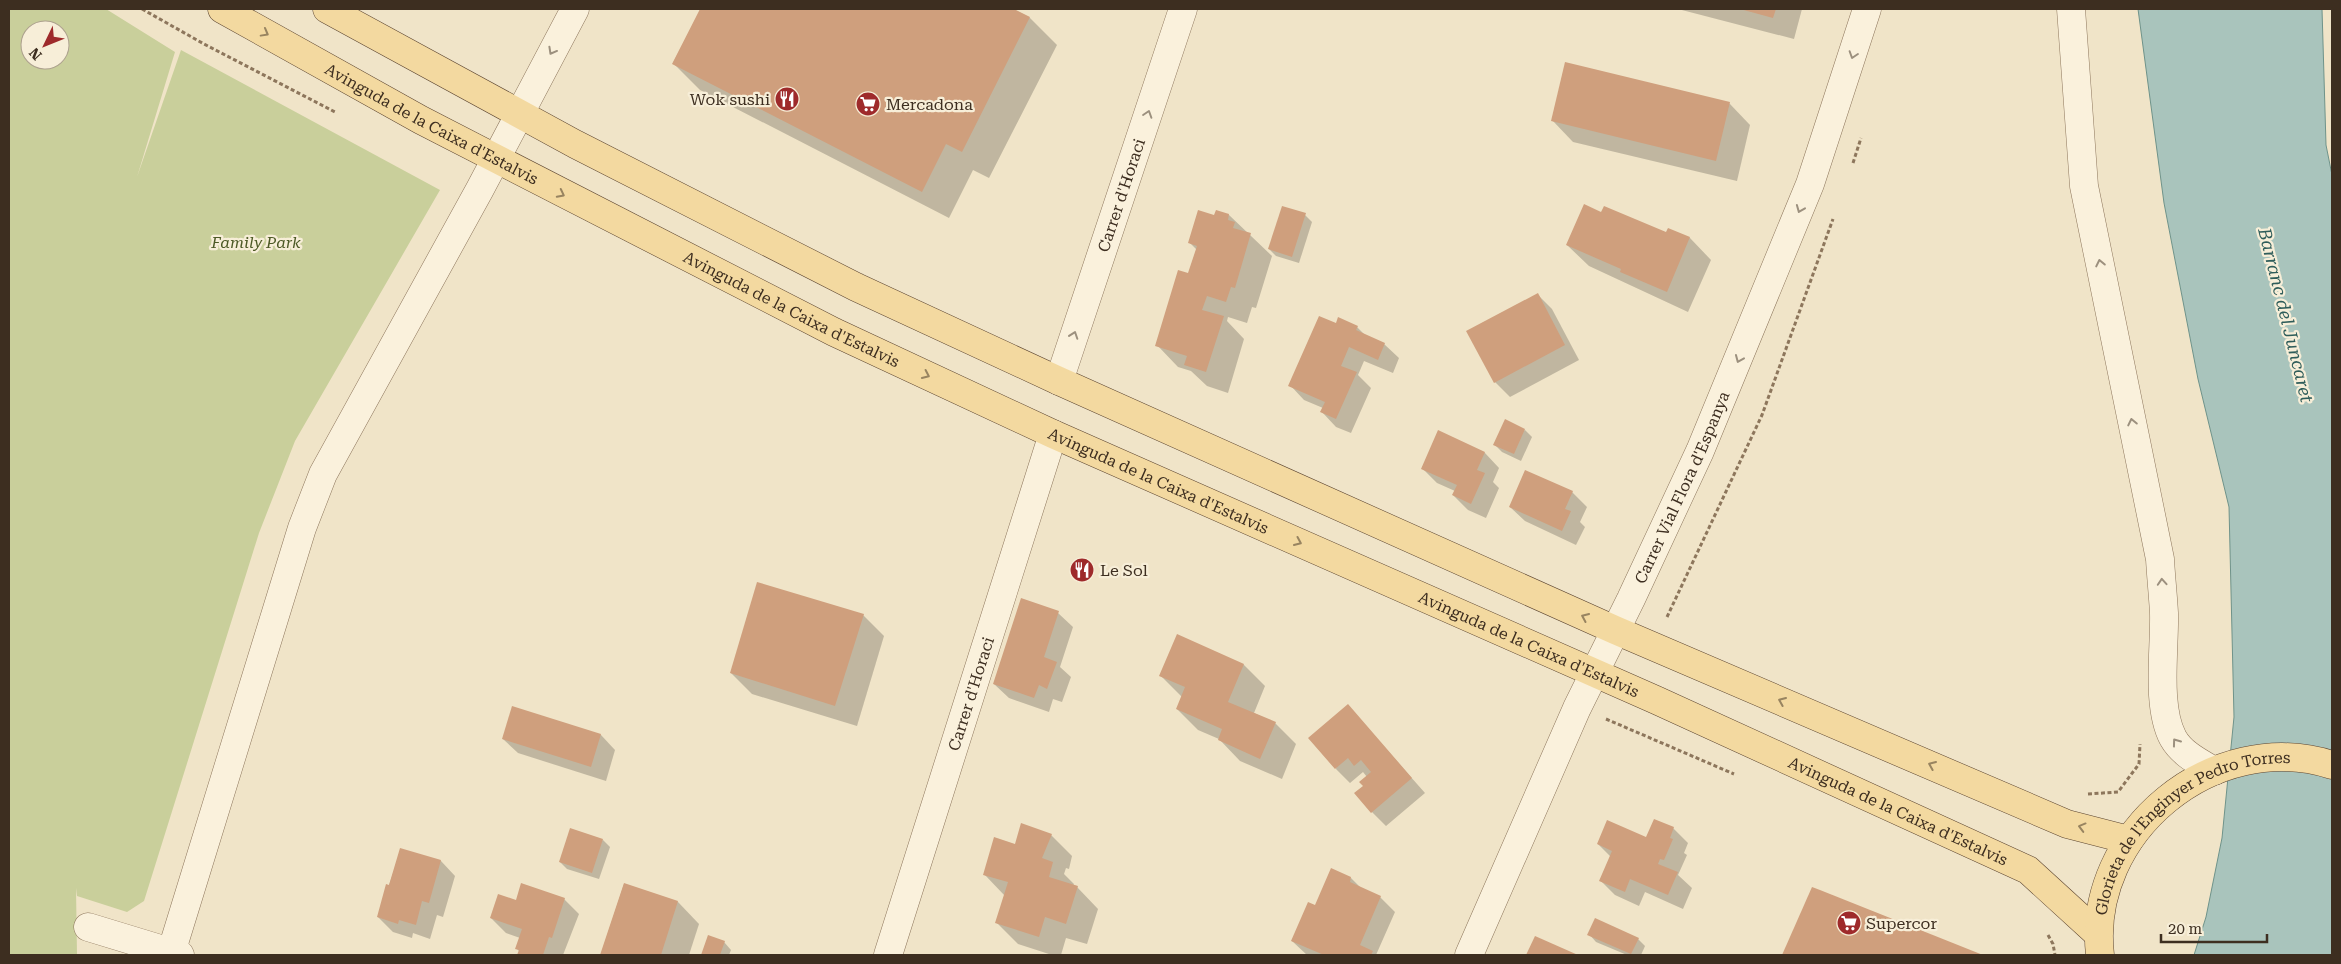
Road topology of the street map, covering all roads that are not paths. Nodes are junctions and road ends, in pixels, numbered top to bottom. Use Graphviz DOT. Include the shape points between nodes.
graph roads {
  1 [pos="222,9"];
  2 [pos="326,9"];
  3 [pos="575,9"];
  4 [pos="1183,9"];
  5 [pos="1868,9"];
  6 [pos="2071,9"];
  7 [pos="518,114"];
  8 [pos="495,160"];
  9 [pos="1059,381"];
  10 [pos="1053,434"];
  11 [pos="1615,630"];
  12 [pos="1594,674"];
  13 [pos="2332,765"];
  14 [pos="2214,771"];
  15 [pos="2129,840"];
  16 [pos="88,927"];
  17 [pos="2099,950"];
  18 [pos="175,954"];
  19 [pos="888,955"];
  20 [pos="1469,955"];
  1 -- 8 [label="main road, Avinguda de la Caixa d'Estalvis, one-way"];
  2 -- 7 [label="main road"];
  3 -- 7 [label="street, one-way"];
  9 -- 4 [label="street, Carrer d'Horaci, one-way"];
  5 -- 11 [label="street, Carrer Vial Flora d'Espanya, one-way" via="1810,184 1700,451"];
  14 -- 6 [label="street, one-way" via="2187,756 2167,725 2160,559 2084,186"];
  7 -- 8 [label="street"];
  7 -- 9 [label="main road" via="856,287"];
  8 -- 10 [label="main road, Avinguda de la Caixa d'Estalvis, one-way" via="834,332"];
  8 -- 18 [label="street" via="323,474 299,537"];
  11 -- 9 [label="main road, one-way"];
  10 -- 12 [label="main road, Avinguda de la Caixa d'Estalvis, one-way"];
  10 -- 19 [label="street, Carrer d'Horaci"];
  11 -- 12 [label="street, Carrer Vial Flora d'Espanya"];
  15 -- 11 [label="main road, one-way" via="2067,824"];
  12 -- 17 [label="main road, Avinguda de la Caixa d'Estalvis" via="2028,870"];
  12 -- 20 [label="street, Carrer Vial Flora d'Espanya"];
  13 -- 14 [label="main road, Glorieta de l'Enginyer Pedro Torres" via="2286,758 2248,761"];
  14 -- 15 [label="main road, Glorieta de l'Enginyer Pedro Torres" via="2174,793 2149,814"];
  15 -- 17 [label="main road, Glorieta de l'Enginyer Pedro Torres" via="2111,873 2103,897"];
  16 -- 18 [label="street"];
}
